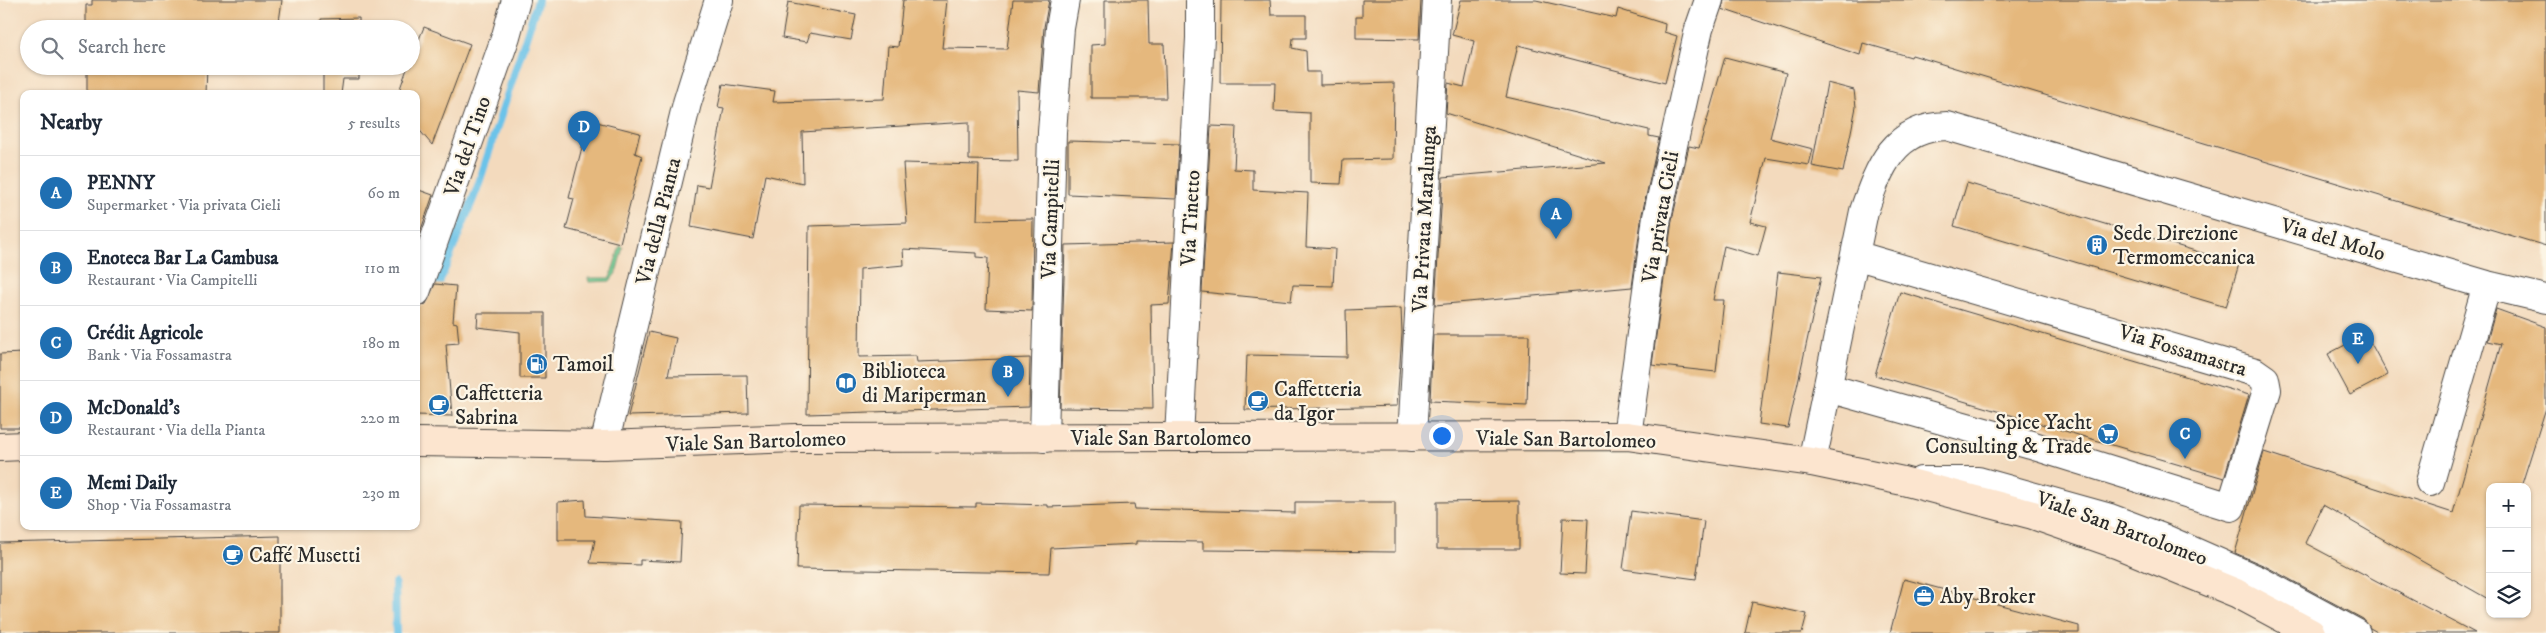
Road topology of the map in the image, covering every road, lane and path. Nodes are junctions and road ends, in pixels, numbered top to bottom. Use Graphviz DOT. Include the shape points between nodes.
graph roads {
  1 [pos="516,0"];
  2 [pos="719,0"];
  3 [pos="1065,0"];
  4 [pos="1200,0"];
  5 [pos="1437,0"];
  6 [pos="1709,0"];
  7 [pos="1855,255"];
  8 [pos="420,281"];
  9 [pos="2486,285"];
  10 [pos="2546,299"];
  11 [pos="1828,388"];
  12 [pos="1628,436"];
  13 [pos="1179,437"];
  14 [pos="1412,437"];
  15 [pos="1044,438"];
  16 [pos="420,442"];
  17 [pos="604,444"];
  18 [pos="20,446"];
  19 [pos="0,447"];
  20 [pos="1812,462"];
  21 [pos="1903,481"];
  22 [pos="2430,482"];
  23 [pos="2311,633"];
  24 [pos="2356,633"];
  1 -- 8 [label="street, Via del Tino"];
  2 -- 17 [label="street, Via della Pianta" via="688,103"];
  3 -- 15 [label="street, Via Campitelli" via="1052,132"];
  4 -- 13 [label="street, Via Tinetto"];
  5 -- 14 [label="street, Via Privata Maralunga"];
  6 -- 12 [label="street, Via privata Cieli" via="1699,29 1657,217"];
  7 -- 9 [label="street, Via del Molo" via="1864,211 1886,157 1918,131 1932,126 1947,126"];
  7 -- 11 [label="street"];
  7 -- 11 [label="street, Via Fossamastra" via="2255,372 2265,379 2267,390 2231,507 2031,445"];
  9 -- 10 [label="street, Via del Molo"];
  9 -- 22 [label="street"];
  11 -- 20 [label="street"];
  12 -- 14 [label="main road, Viale San Bartolomeo"];
  12 -- 20 [label="main road, Viale San Bartolomeo"];
  13 -- 14 [label="main road, Viale San Bartolomeo"];
  13 -- 15 [label="main road, Viale San Bartolomeo"];
  15 -- 17 [label="main road, Viale San Bartolomeo" via="796,438"];
  16 -- 17 [label="main road, Viale San Bartolomeo"];
  18 -- 19 [label="main road"];
  20 -- 21 [label="main road, Viale San Bartolomeo"];
  21 -- 23 [label="main road, Viale San Bartolomeo" via="2033,515 2120,545 2236,593"];
  21 -- 24 [label="street, Viale San Bartolomeo" via="1978,481 2110,518 2258,580"];
}
